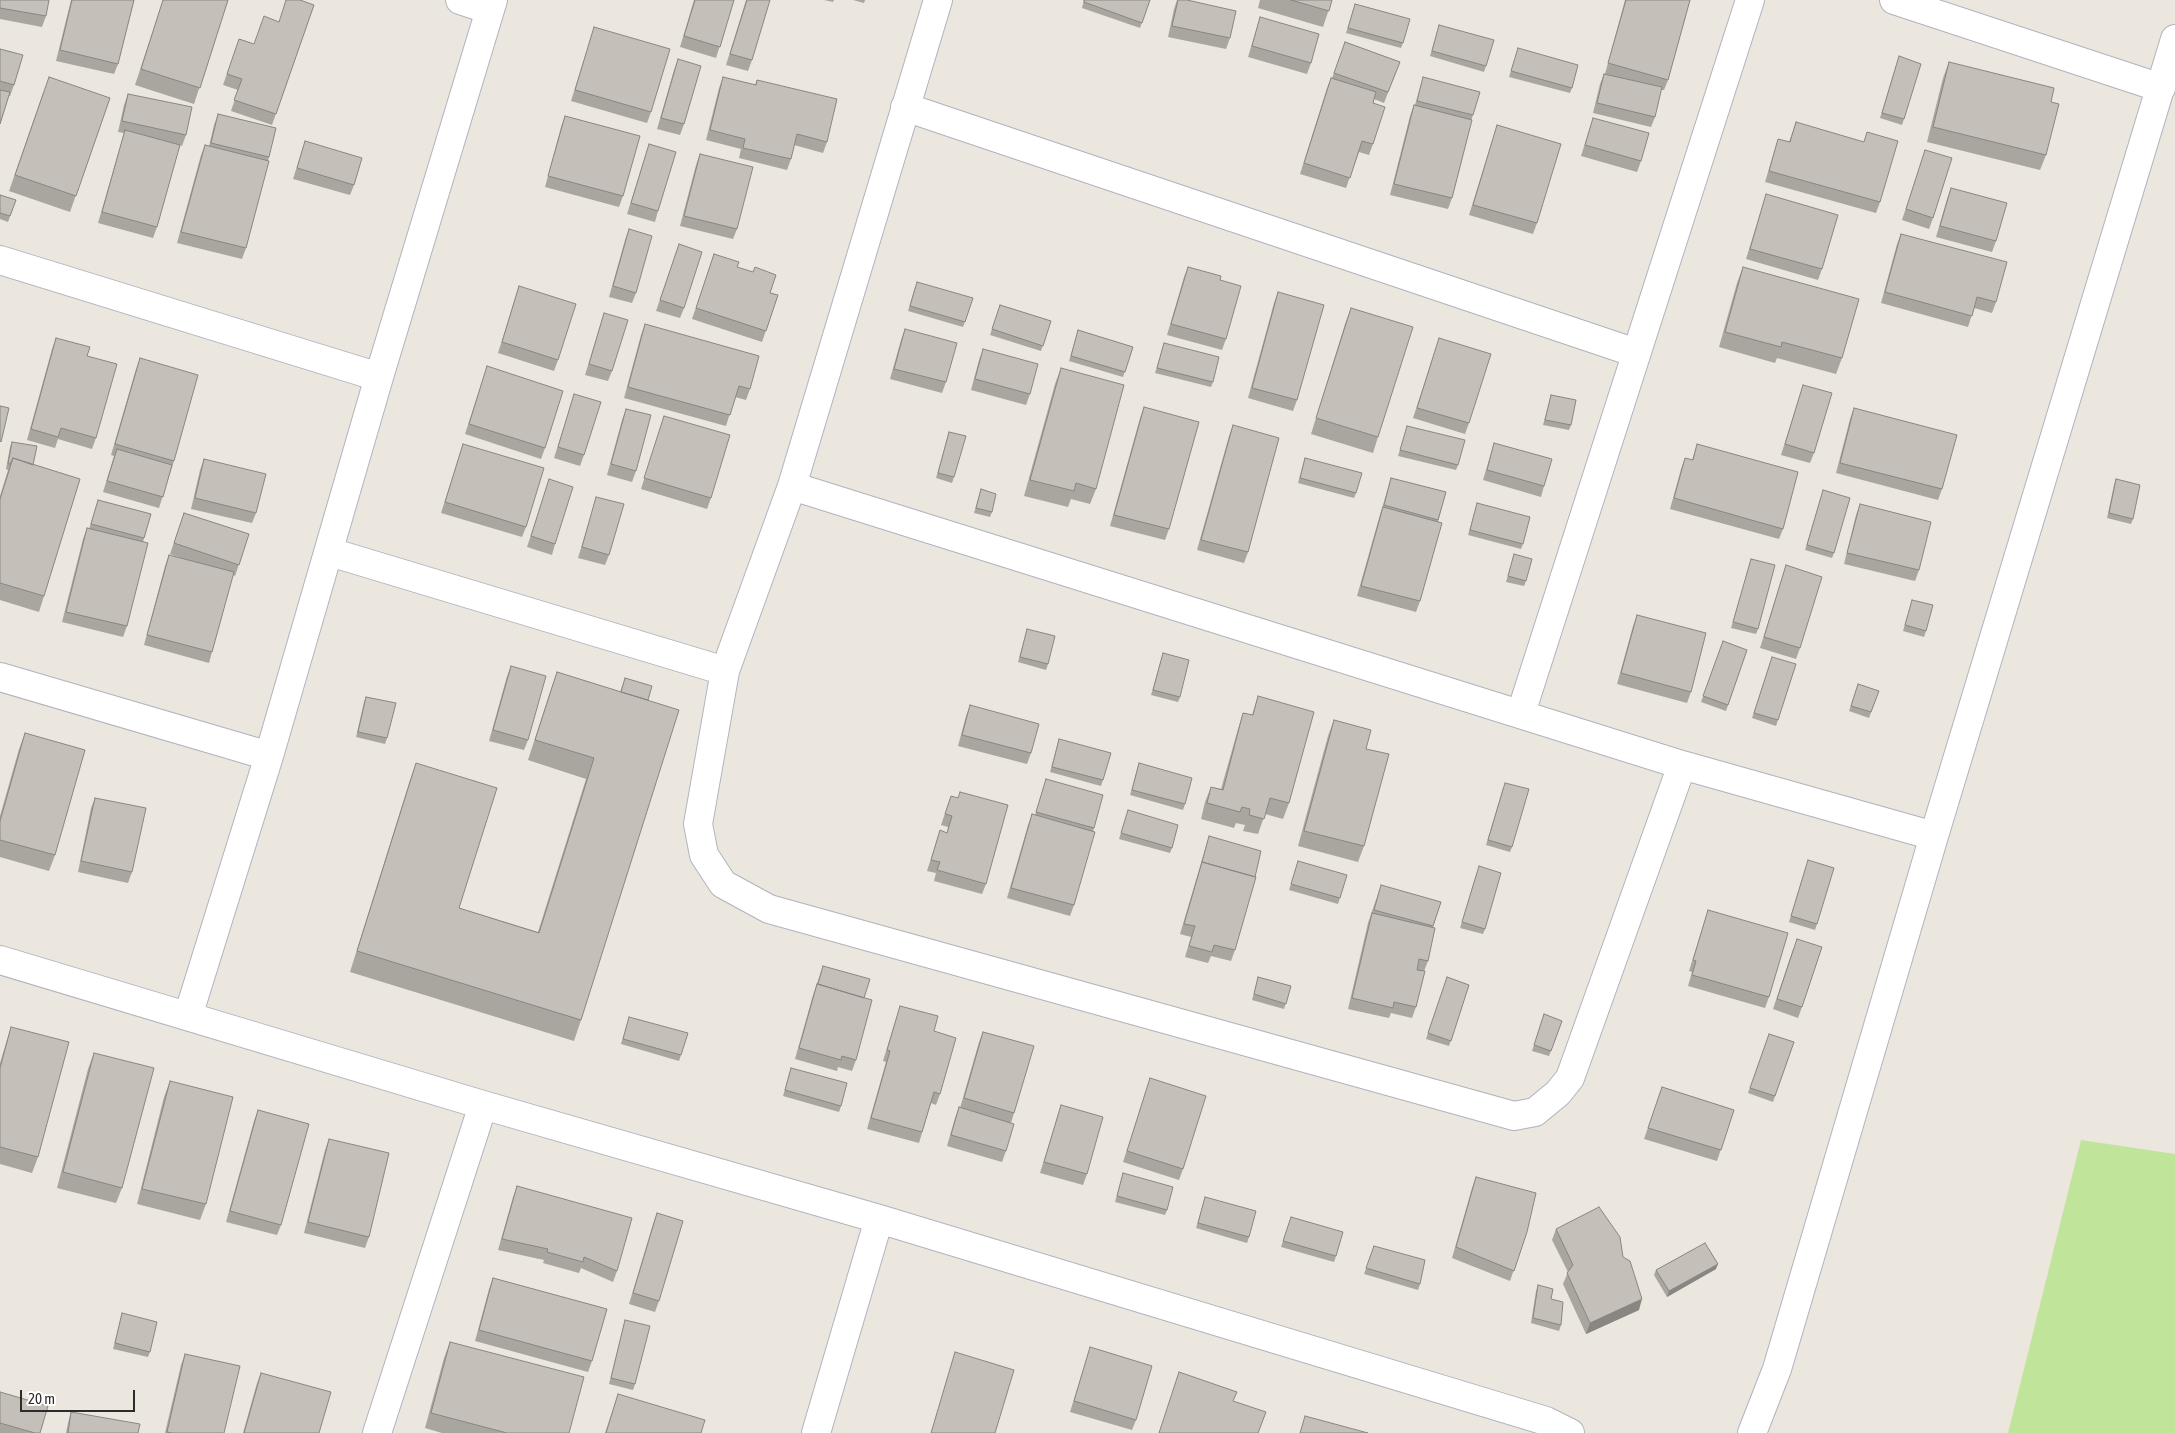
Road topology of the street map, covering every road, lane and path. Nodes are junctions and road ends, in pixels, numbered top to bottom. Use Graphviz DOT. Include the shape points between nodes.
graph roads {
  1 [pos="460,0"];
  2 [pos="938,0"];
  3 [pos="1750,0"];
  4 [pos="1906,2"];
  5 [pos="492,5"];
  6 [pos="2175,39"];
  7 [pos="2161,88"];
  8 [pos="905,107"];
  9 [pos="0,260"];
  10 [pos="1636,353"];
  11 [pos="379,378"];
  12 [pos="792,486"];
  13 [pos="330,552"];
  14 [pos="725,671"];
  15 [pos="0,677"];
  16 [pos="1521,713"];
  17 [pos="269,756"];
  18 [pos="1682,765"];
  19 [pos="1934,836"];
  20 [pos="0,960"];
  21 [pos="188,1016"];
  22 [pos="483,1106"];
  23 [pos="879,1219"];
  24 [pos="377,1433"];
  25 [pos="816,1433"];
  26 [pos="1570,1433"];
  27 [pos="1752,1433"];
  1 -- 5 [label="street"];
  2 -- 8 [label="street"];
  3 -- 10 [label="street"];
  4 -- 7 [label="street"];
  5 -- 11 [label="street"];
  6 -- 7 [label="street"];
  7 -- 19 [label="street"];
  8 -- 10 [label="street"];
  8 -- 12 [label="street"];
  9 -- 11 [label="street"];
  10 -- 16 [label="street"];
  11 -- 13 [label="street"];
  12 -- 14 [label="street"];
  12 -- 16 [label="street"];
  13 -- 14 [label="street"];
  13 -- 17 [label="street"];
  14 -- 18 [label="street" via="698,824 704,855 723,884 769,909 1514,1116 1535,1112 1558,1094 1570,1078"];
  15 -- 17 [label="street"];
  16 -- 18 [label="street"];
  17 -- 21 [label="street"];
  18 -- 19 [label="street"];
  19 -- 27 [label="street" via="1777,1369"];
  20 -- 21 [label="street"];
  21 -- 22 [label="street"];
  22 -- 23 [label="street"];
  22 -- 24 [label="street"];
  23 -- 25 [label="street"];
  23 -- 26 [label="street" via="1546,1421"];
}
